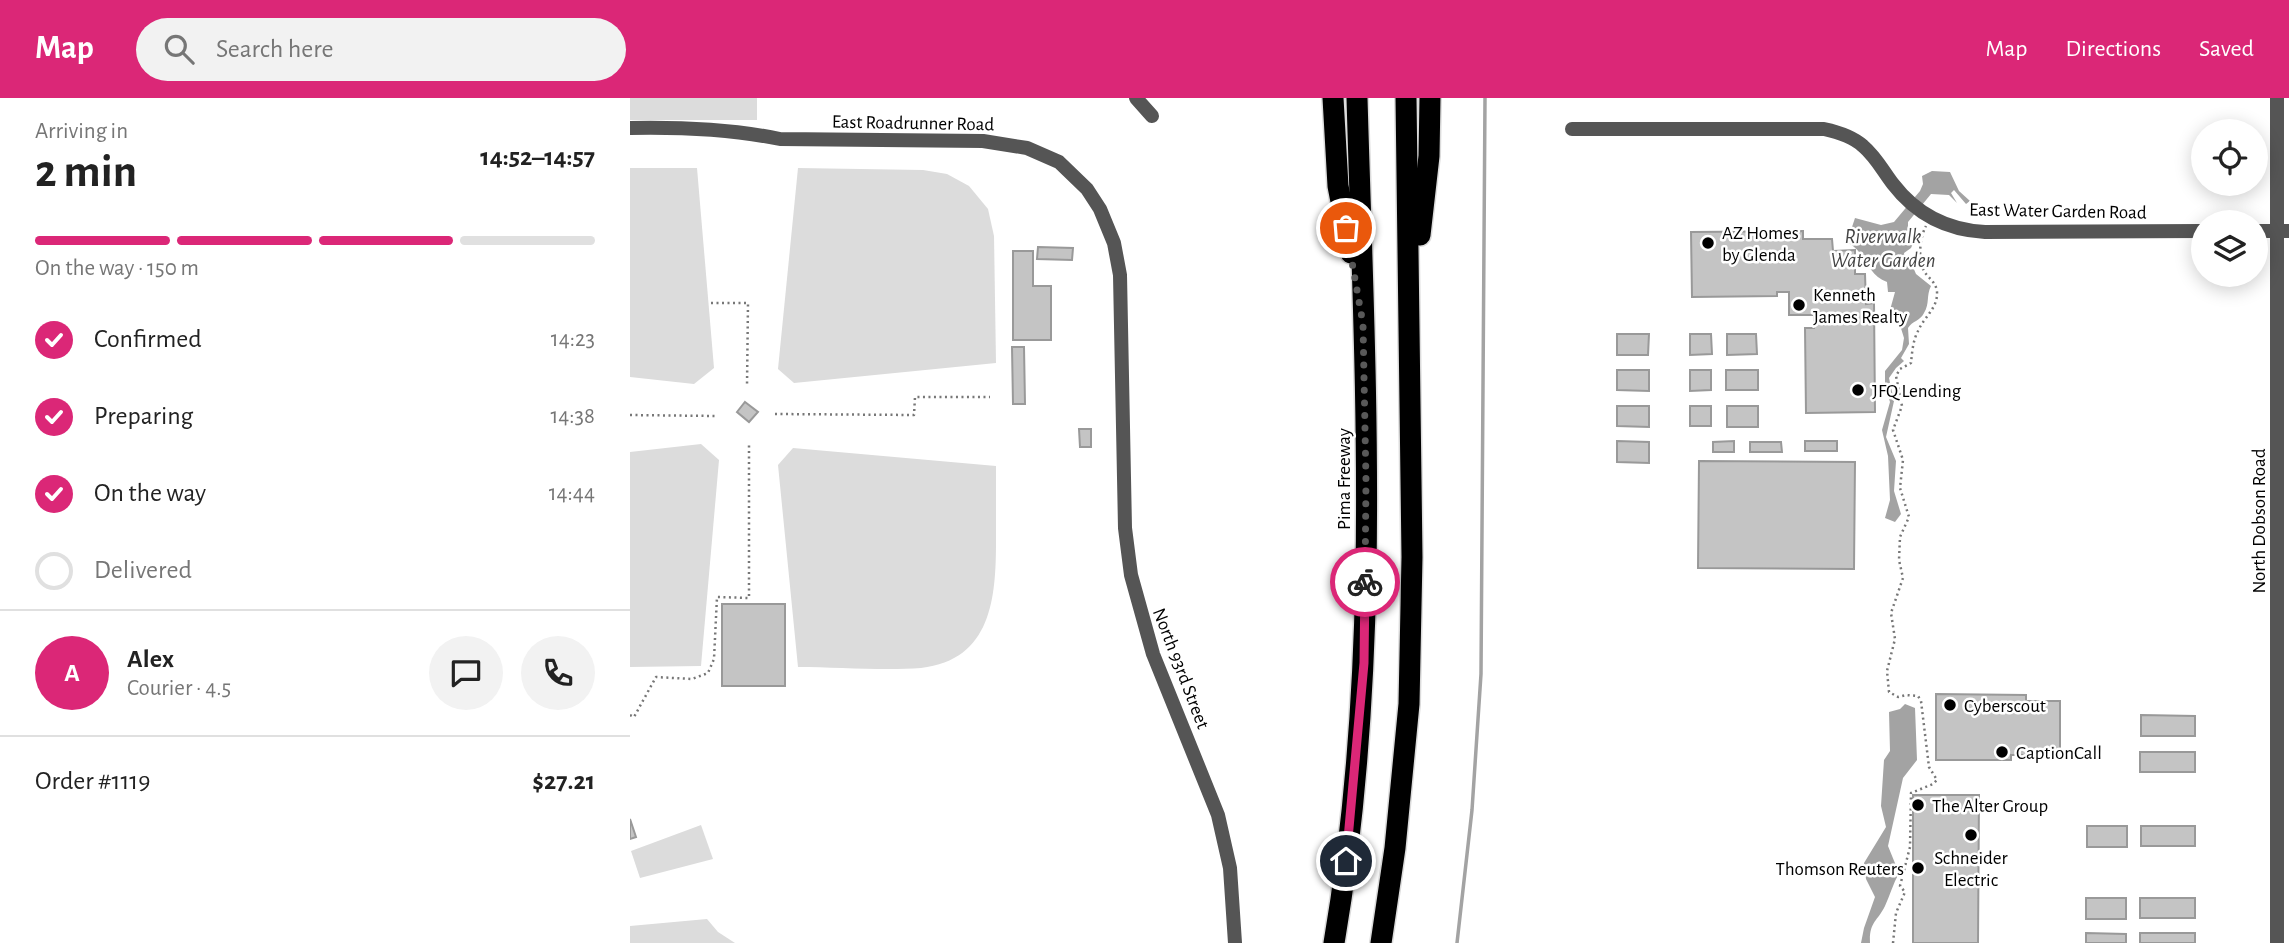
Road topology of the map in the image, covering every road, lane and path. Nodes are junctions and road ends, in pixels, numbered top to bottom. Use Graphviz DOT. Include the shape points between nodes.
graph roads {
  1 [pos="1136,98"];
  2 [pos="1333,98"];
  3 [pos="1357,98"];
  4 [pos="1406,98"];
  5 [pos="1430,98"];
  6 [pos="2277,98"];
  7 [pos="1152,116"];
  8 [pos="630,128"];
  9 [pos="1572,129"];
  10 [pos="1928,216"];
  11 [pos="2283,230"];
  12 [pos="2191,231"];
  13 [pos="1119,275"];
  14 [pos="711,303"];
  15 [pos="1410,318"];
  16 [pos="1363,324"];
  17 [pos="747,386"];
  18 [pos="990,397"];
  19 [pos="775,414"];
  20 [pos="630,415"];
  21 [pos="716,416"];
  22 [pos="749,443"];
  23 [pos="630,715"];
  24 [pos="1235,943"];
  25 [pos="1334,943"];
  26 [pos="1381,943"];
  27 [pos="1894,943"];
  28 [pos="2277,943"];
  1 -- 7 [label="street"];
  2 -- 16 [label="highway" via="1338,186"];
  3 -- 16 [label="highway, Pima Freeway"];
  4 -- 15 [label="highway"];
  5 -- 15 [label="highway" via="1429,156"];
  6 -- 11 [label="street, North Dobson Road"];
  8 -- 13 [label="street, East Roadrunner Road" via="704,129 780,139 983,141 1027,148 1059,162 1087,189 1108,226"];
  9 -- 10 [label="street, East Water Garden Road" via="1824,129 1861,144 1893,185"];
  10 -- 12 [label="street, East Water Garden Road" via="1953,227 1986,232"];
  10 -- 27 [label="path" via="1921,235 1921,259 1936,288 1935,303 1918,331 1911,363 1896,376 1902,406 1892,430 1903,460 1900,488 1909,517 1900,537 1903,578 1891,613 1895,639 1887,671 1893,696 1918,696 1921,701 1929,766 1937,780 1911,793 1910,847 1900,886 1905,892 1896,913"];
  11 -- 28 [label="street, North Dobson Road"];
  13 -- 24 [label="street, North 93rd Street" via="1125,528 1131,575 1153,654 1218,815 1230,868"];
  14 -- 17 [label="path" via="748,303"];
  15 -- 26 [label="highway" via="1409,704"];
  16 -- 25 [label="highway, Pima Freeway" via="1364,663"];
  18 -- 19 [label="path" via="915,397 914,415"];
  20 -- 21 [label="path"];
  22 -- 23 [label="path" via="749,598 718,597 714,659 708,673 691,678 656,677 634,717"];
}
